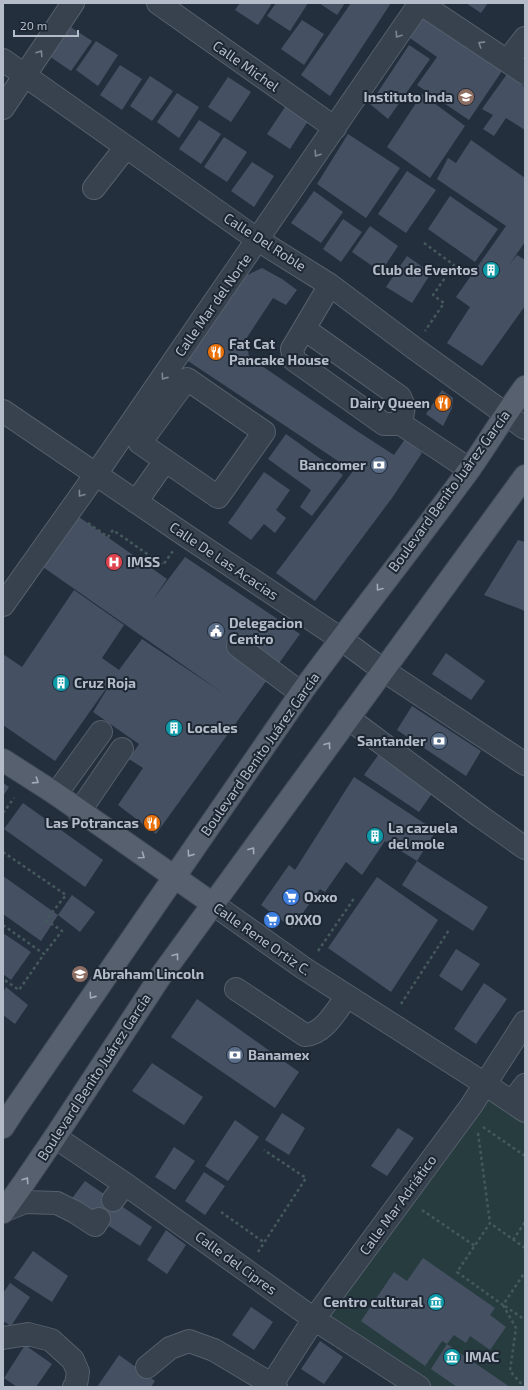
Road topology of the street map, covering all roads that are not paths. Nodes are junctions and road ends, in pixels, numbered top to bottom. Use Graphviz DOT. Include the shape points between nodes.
graph roads {
  1 [pos="73,3"];
  2 [pos="158,3"];
  3 [pos="420,3"];
  4 [pos="525,38"];
  5 [pos="3,60"];
  6 [pos="507,61"];
  7 [pos="525,73"];
  8 [pos="25,76"];
  9 [pos="3,108"];
  10 [pos="335,128"];
  11 [pos="126,147"];
  12 [pos="94,188"];
  13 [pos="258,240"];
  14 [pos="330,285"];
  15 [pos="304,330"];
  16 [pos="525,387"];
  17 [pos="3,411"];
  18 [pos="506,414"];
  19 [pos="401,424"];
  20 [pos="525,428"];
  21 [pos="165,461"];
  22 [pos="469,469"];
  23 [pos="96,474"];
  24 [pos="525,476"];
  25 [pos="136,502"];
  26 [pos="3,605"];
  27 [pos="341,639"];
  28 [pos="238,646"];
  29 [pos="383,670"];
  30 [pos="301,693"];
  31 [pos="348,718"];
  32 [pos="101,732"];
  33 [pos="122,749"];
  34 [pos="3,760"];
  35 [pos="525,764"];
  36 [pos="56,794"];
  37 [pos="79,812"];
  38 [pos="525,848"];
  39 [pos="174,878"];
  40 [pos="213,904"];
  41 [pos="236,988"];
  42 [pos="347,996"];
  43 [pos="525,1022"];
  44 [pos="485,1084"];
  45 [pos="521,1099"];
  46 [pos="7,1113"];
  47 [pos="55,1137"];
  48 [pos="3,1212"];
  49 [pos="99,1219"];
  50 [pos="314,1319"];
  51 [pos="3,1338"];
  52 [pos="147,1367"];
  53 [pos="272,1386"];
  54 [pos="74,1387"];
  55 [pos="419,1387"];
  8 -- 1 [label="street, one-way"];
  2 -- 10 [label="street, Calle Michel"];
  6 -- 3 [label="street, one-way"];
  3 -- 10 [label="street, Calle Mar del Norte, one-way"];
  4 -- 6 [label="street"];
  5 -- 8 [label="street, Calle Del Roble"];
  6 -- 7 [label="street"];
  8 -- 9 [label="street"];
  8 -- 11 [label="street, Calle Del Roble"];
  10 -- 13 [label="street, Calle Mar del Norte, one-way"];
  11 -- 12 [label="street"];
  11 -- 13 [label="street, Calle Del Roble"];
  13 -- 14 [label="street, Calle Del Roble"];
  13 -- 23 [label="street, Calle Mar del Norte, one-way"];
  14 -- 15 [label="street"];
  14 -- 18 [label="street, Calle Del Roble"];
  15 -- 19 [label="street" via="400,397 404,406"];
  15 -- 19 [label="street" via="292,349 294,360 384,424"];
  16 -- 18 [label="main road, Boulevard Benito Juárez García"];
  17 -- 23 [label="street, Calle De Las Acacias"];
  18 -- 20 [label="street, Calle Del Roble"];
  18 -- 22 [label="main road, Boulevard Benito Juárez García"];
  19 -- 22 [label="street"];
  21 -- 21 [label="street" via="140,443 187,379 264,432 218,497"];
  21 -- 25 [label="street"];
  22 -- 27 [label="main road, Boulevard Benito Juárez García, one-way"];
  23 -- 25 [label="street, Calle De Las Acacias"];
  23 -- 26 [label="street, Calle Mar del Norte, one-way"];
  24 -- 29 [label="main road, Boulevard Benito Juárez García"];
  25 -- 27 [label="street, Calle De Las Acacias"];
  27 -- 29 [label="street, Calle De Las Acacias"];
  27 -- 30 [label="main road, Boulevard Benito Juárez García"];
  28 -- 30 [label="street"];
  29 -- 31 [label="main road, Boulevard Benito Juárez García"];
  29 -- 35 [label="street, Calle De Las Acacias"];
  30 -- 39 [label="main road, Boulevard Benito Juárez García, one-way"];
  31 -- 38 [label="street"];
  40 -- 31 [label="main road, Boulevard Benito Juárez García, one-way"];
  32 -- 36 [label="street"];
  33 -- 37 [label="street"];
  34 -- 36 [label="main road, Calle Rene Ortiz C., one-way"];
  36 -- 37 [label="main road, Calle Rene Ortiz C."];
  37 -- 39 [label="main road, Calle Rene Ortiz C., one-way"];
  39 -- 40 [label="main road, Calle Rene Ortiz C."];
  39 -- 46 [label="main road, Boulevard Benito Juárez García, one-way"];
  40 -- 42 [label="street, Calle Rene Ortiz C."];
  47 -- 40 [label="main road, Boulevard Benito Juárez García, one-way" via="160,977"];
  41 -- 42 [label="street" via="304,1035 320,1030"];
  42 -- 44 [label="street, Calle Rene Ortiz C."];
  43 -- 44 [label="street, Calle Mar Adriático"];
  44 -- 45 [label="street, Calle Rene Ortiz C."];
  44 -- 50 [label="street, Calle Mar Adriático" via="474,1114"];
  48 -- 47 [label="main road, Boulevard Benito Juárez García, one-way"];
  47 -- 50 [label="street, Calle del Cipres" via="119,1192 246,1270"];
  48 -- 49 [label="street" via="25,1202 57,1203 95,1225"];
  50 -- 53 [label="street, Calle Mar Adriático"];
  50 -- 55 [label="street, Calle del Cipres"];
  51 -- 54 [label="street" via="28,1334 51,1340 73,1360 78,1372"];
  52 -- 53 [label="street" via="170,1348 190,1341 214,1350"];
}
